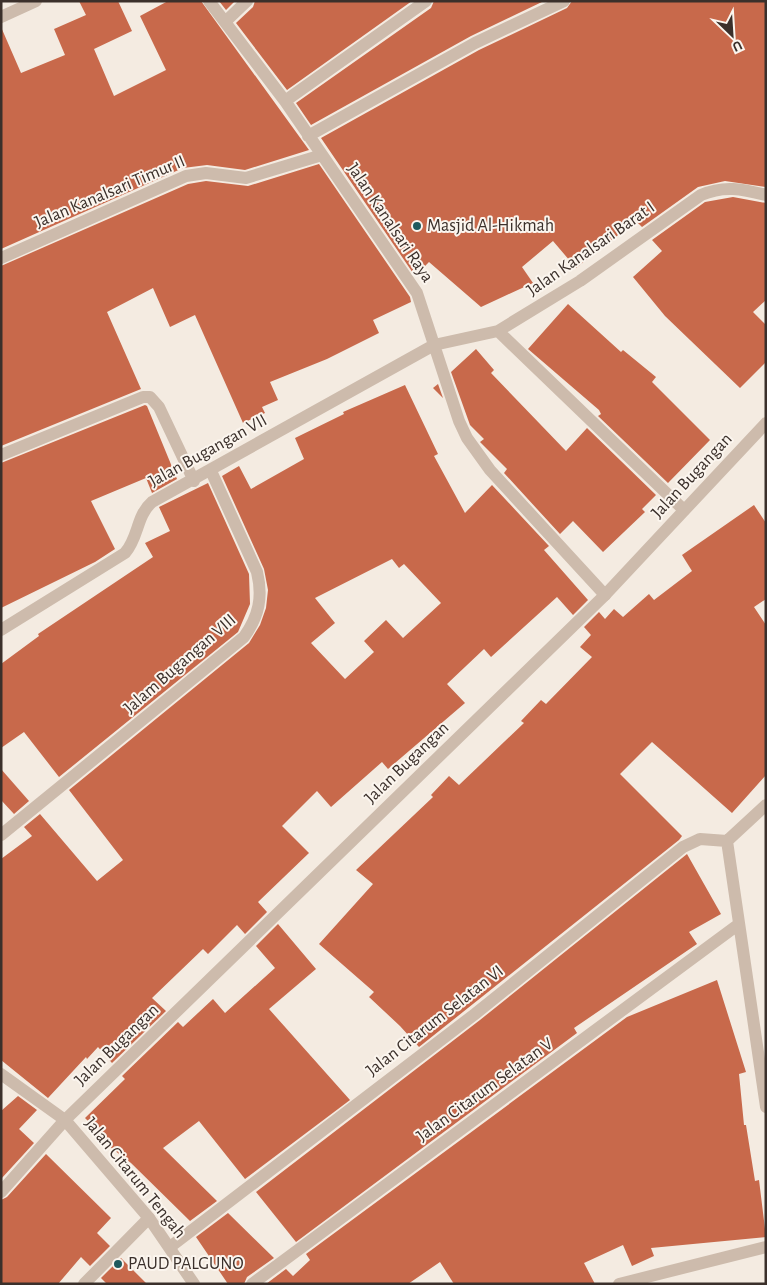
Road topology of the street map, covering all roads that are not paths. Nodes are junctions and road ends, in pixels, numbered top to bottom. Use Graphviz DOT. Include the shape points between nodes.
graph roads {
  1 [pos="36,1"];
  2 [pos="209,1"];
  3 [pos="247,1"];
  4 [pos="426,1"];
  5 [pos="564,1"];
  6 [pos="1,17"];
  7 [pos="225,22"];
  8 [pos="285,101"];
  9 [pos="308,136"];
  10 [pos="322,155"];
  11 [pos="766,195"];
  12 [pos="1,258"];
  13 [pos="498,331"];
  14 [pos="434,346"];
  15 [pos="766,423"];
  16 [pos="1,455"];
  17 [pos="211,471"];
  18 [pos="194,480"];
  19 [pos="684,510"];
  20 [pos="605,595"];
  21 [pos="1,630"];
  22 [pos="766,805"];
  23 [pos="1,835"];
  24 [pos="727,841"];
  25 [pos="740,924"];
  26 [pos="1,1074"];
  27 [pos="766,1107"];
  28 [pos="65,1120"];
  29 [pos="1,1192"];
  30 [pos="149,1218"];
  31 [pos="170,1247"];
  32 [pos="766,1247"];
  33 [pos="191,1282"];
  34 [pos="84,1284"];
  35 [pos="252,1284"];
  36 [pos="619,1284"];
  1 -- 6 [label="street"];
  2 -- 7 [label="street, Jalan Kanalsari Raya"];
  3 -- 7 [label="street"];
  4 -- 8 [label="street"];
  5 -- 9 [label="street" via="475,43"];
  7 -- 8 [label="street, Jalan Kanalsari Raya"];
  8 -- 9 [label="street, Jalan Kanalsari Raya"];
  9 -- 10 [label="street, Jalan Kanalsari Raya"];
  10 -- 12 [label="street, Jalan Kanalsari Timur II" via="246,178 206,173 186,176"];
  10 -- 14 [label="street, Jalan Kanalsari Raya" via="417,292"];
  11 -- 13 [label="street, Jalan Kanalsari Barat I" via="732,188 716,189 701,195 580,281"];
  13 -- 14 [label="street, Jalan Kanalsari Barat I"];
  13 -- 19 [label="street"];
  14 -- 17 [label="street, Jalan Bugangan VII"];
  14 -- 20 [label="street, Jalan Kanalsari Raya" via="467,438 490,470"];
  15 -- 19 [label="street, Jalan Bugangan"];
  16 -- 18 [label="street" via="143,397 150,397 159,407"];
  17 -- 18 [label="street, Jalan Bugangan VII"];
  17 -- 23 [label="street, Jalam Bugangan VIII" via="261,586 260,604 253,624 244,637"];
  18 -- 21 [label="street, Jalan Bugangan VII" via="144,508 132,545 113,562"];
  19 -- 20 [label="street, Jalan Bugangan"];
  20 -- 28 [label="street, Jalan Bugangan"];
  22 -- 24 [label="street"];
  24 -- 25 [label="street"];
  24 -- 31 [label="street, Jalan Citarum Selatan VI" via="700,839 677,851 475,1014"];
  25 -- 27 [label="street"];
  25 -- 35 [label="street, Jalan Citarum Selatan V"];
  26 -- 28 [label="street, Jalan Citarum Tengah"];
  28 -- 29 [label="street, Jalan Bugangan"];
  28 -- 30 [label="street, Jalan Citarum Tengah"];
  30 -- 31 [label="street, Jalan Citarum Tengah"];
  30 -- 34 [label="street"];
  31 -- 33 [label="street, Jalan Citarum Tengah"];
  32 -- 36 [label="street"];
}
